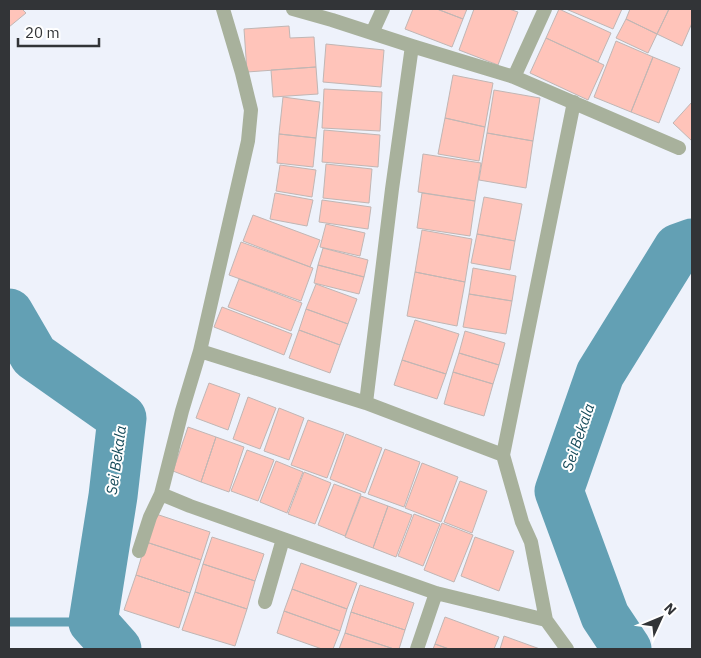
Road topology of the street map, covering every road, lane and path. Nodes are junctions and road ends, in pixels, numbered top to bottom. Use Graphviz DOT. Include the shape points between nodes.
graph roads {
  1 [pos="223,9"];
  2 [pos="293,9"];
  3 [pos="383,9"];
  4 [pos="545,9"];
  5 [pos="335,14"];
  6 [pos="372,33"];
  7 [pos="412,46"];
  8 [pos="514,77"];
  9 [pos="574,102"];
  10 [pos="679,148"];
  11 [pos="200,351"];
  12 [pos="366,403"];
  13 [pos="503,455"];
  14 [pos="161,494"];
  15 [pos="283,539"];
  16 [pos="139,551"];
  17 [pos="436,593"];
  18 [pos="265,602"];
  19 [pos="546,620"];
  20 [pos="417,649"];
  21 [pos="567,649"];
  1 -- 11 [label="street" via="251,110 248,140"];
  2 -- 5 [label="street"];
  3 -- 6 [label="street"];
  4 -- 8 [label="street"];
  5 -- 6 [label="street"];
  6 -- 7 [label="street"];
  7 -- 8 [label="street"];
  7 -- 12 [label="street"];
  8 -- 9 [label="street"];
  9 -- 10 [label="street"];
  9 -- 13 [label="street"];
  11 -- 12 [label="street"];
  11 -- 14 [label="street"];
  12 -- 13 [label="street"];
  13 -- 19 [label="street" via="531,542"];
  14 -- 15 [label="street"];
  14 -- 16 [label="street"];
  15 -- 17 [label="street"];
  15 -- 18 [label="street"];
  17 -- 19 [label="street"];
  17 -- 20 [label="street"];
  19 -- 21 [label="street"];
}
